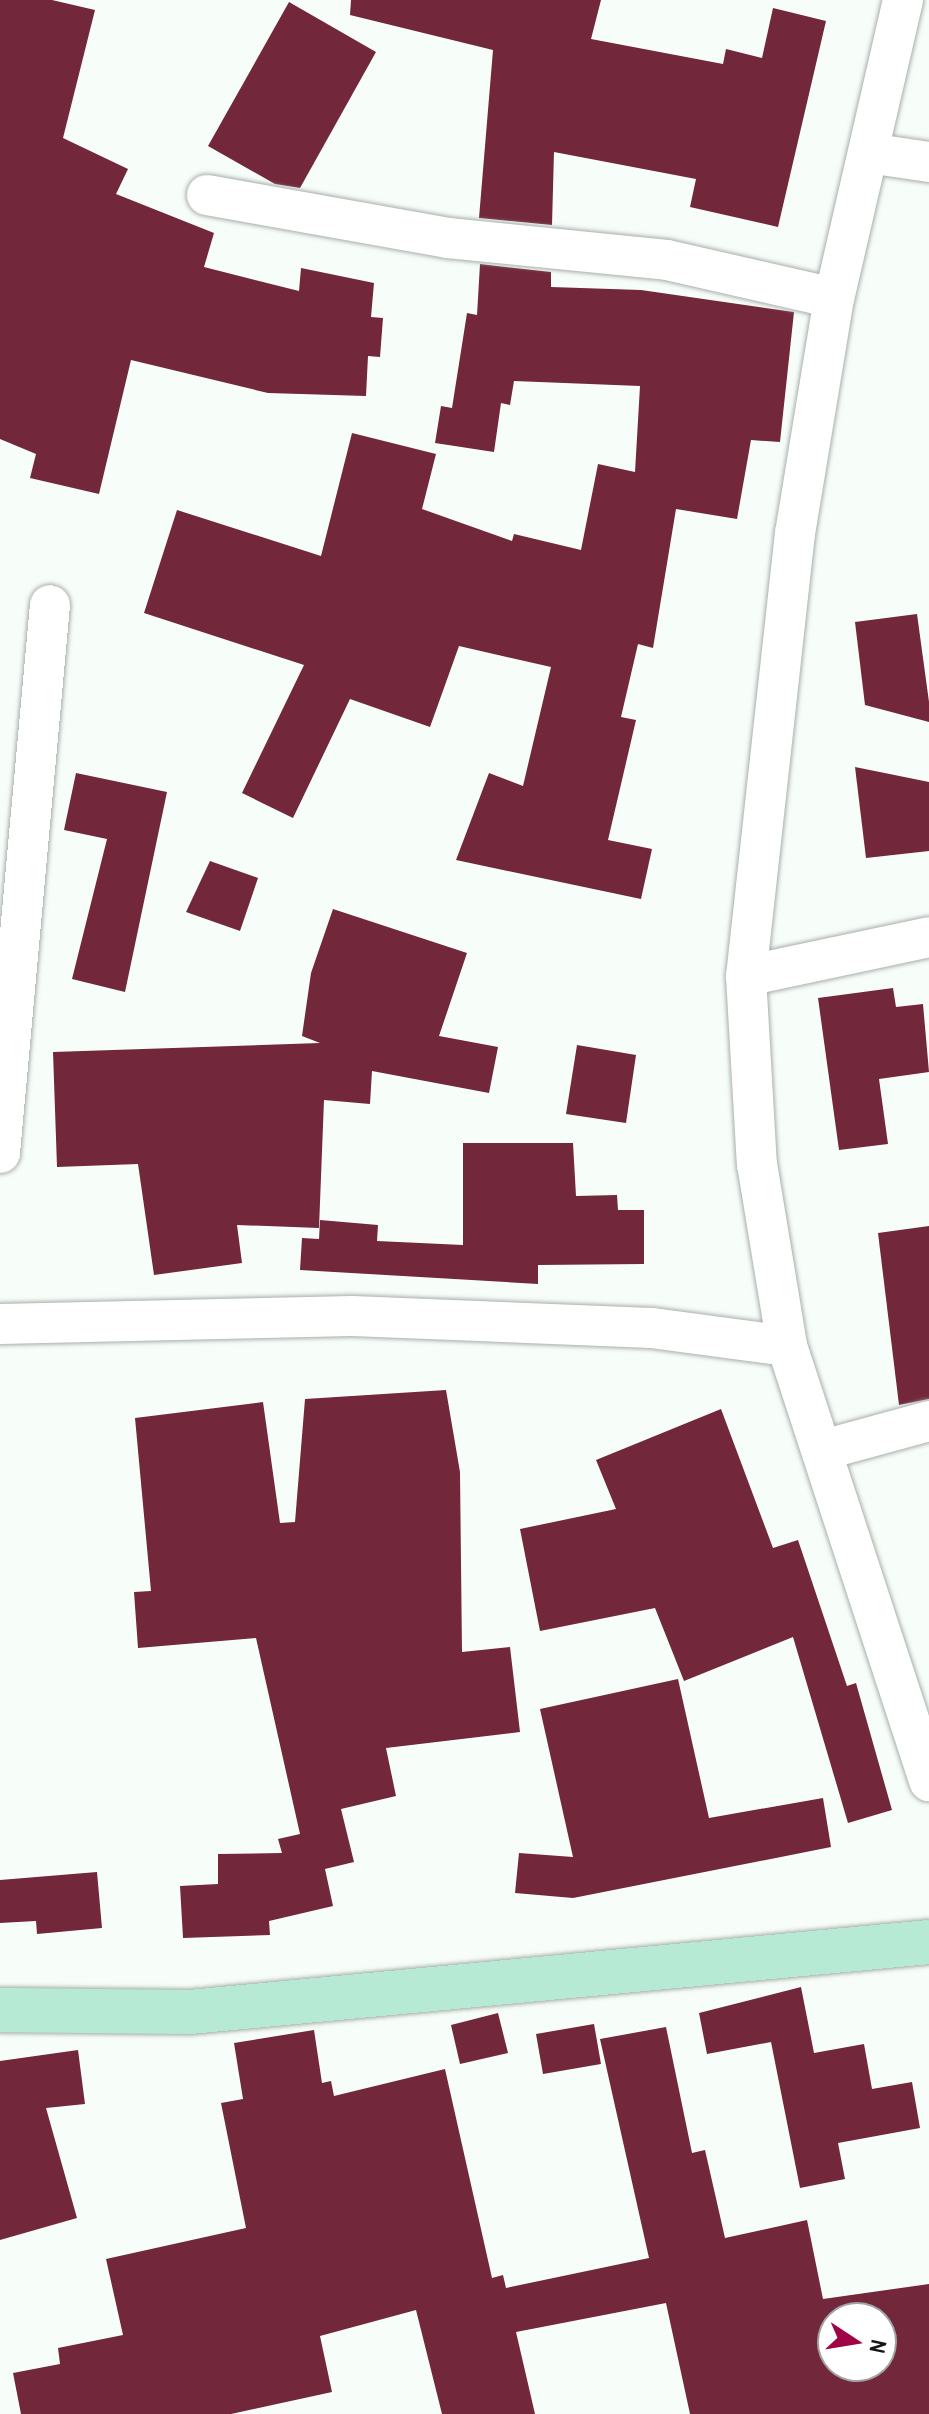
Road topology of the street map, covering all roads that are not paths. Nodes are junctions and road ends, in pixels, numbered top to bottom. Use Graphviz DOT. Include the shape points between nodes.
graph roads {
  1 [pos="903,0"];
  2 [pos="868,153"];
  3 [pos="929,162"];
  4 [pos="207,195"];
  5 [pos="834,298"];
  6 [pos="50,605"];
  7 [pos="13,903"];
  8 [pos="929,937"];
  9 [pos="746,976"];
  10 [pos="0,1153"];
  11 [pos="0,1324"];
  12 [pos="787,1346"];
  13 [pos="929,1421"];
  14 [pos="823,1450"];
  15 [pos="929,1781"];
  16 [pos="929,1942"];
  17 [pos="0,2010"];
  1 -- 2 [label="street"];
  2 -- 3 [label="street"];
  2 -- 5 [label="street"];
  4 -- 5 [label="street" via="448,238 667,260"];
  5 -- 9 [label="street" via="795,533"];
  6 -- 7 [label="street"];
  7 -- 10 [label="street"];
  8 -- 9 [label="street"];
  9 -- 12 [label="street" via="757,1164"];
  11 -- 12 [label="street" via="352,1316 652,1328"];
  12 -- 14 [label="street"];
  13 -- 14 [label="street"];
  14 -- 15 [label="street" via="870,1619"];
  16 -- 17 [label="street" via="190,2012"];
}
